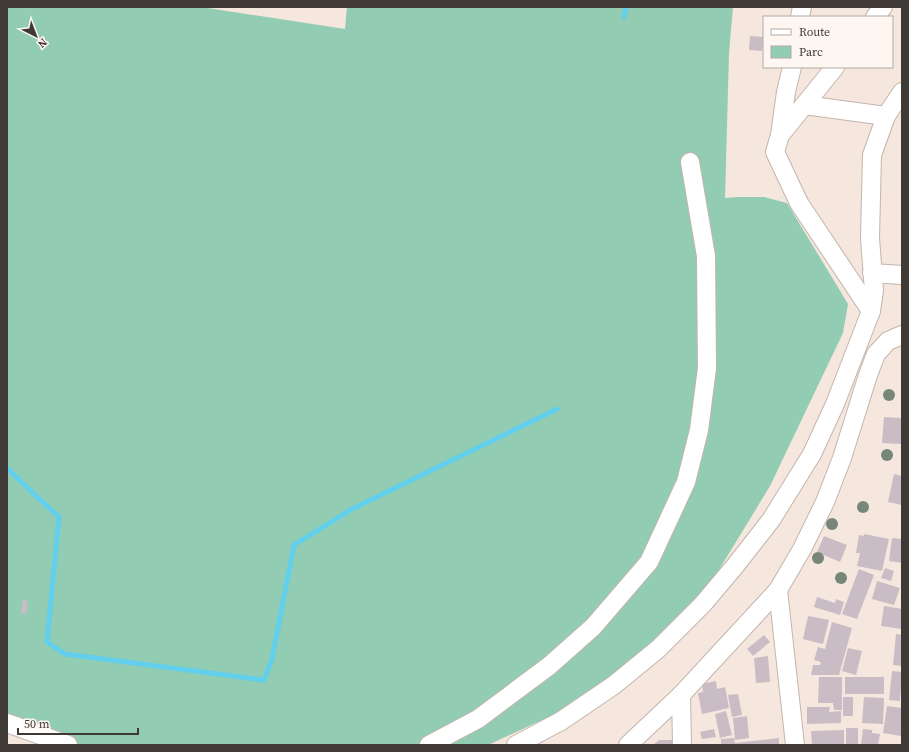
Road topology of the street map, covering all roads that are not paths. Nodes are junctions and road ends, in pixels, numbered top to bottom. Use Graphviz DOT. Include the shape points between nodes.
graph roads {
  1 [pos="883,7"];
  2 [pos="876,16"];
  3 [pos="792,68"];
  4 [pos="834,68"];
  5 [pos="902,92"];
  6 [pos="804,106"];
  7 [pos="886,116"];
  8 [pos="780,135"];
  9 [pos="690,162"];
  10 [pos="872,273"];
  11 [pos="902,275"];
  12 [pos="871,311"];
  13 [pos="902,335"];
  14 [pos="778,590"];
  15 [pos="681,695"];
  16 [pos="7,723"];
  17 [pos="68,745"];
  18 [pos="429,745"];
  19 [pos="516,745"];
  20 [pos="628,745"];
  21 [pos="682,745"];
  22 [pos="795,745"];
  1 -- 2 [label="street"];
  3 -- 8 [label="street"];
  4 -- 6 [label="street"];
  5 -- 7 [label="street"];
  6 -- 7 [label="street"];
  6 -- 8 [label="street"];
  7 -- 10 [label="street" via="871,162"];
  8 -- 12 [label="street" via="776,152 799,203"];
  9 -- 18 [label="street" via="706,256 707,368 699,430 686,482 648,562 593,627 549,666 478,719"];
  10 -- 11 [label="street"];
  10 -- 12 [label="street" via="874,291"];
  12 -- 19 [label="street" via="835,404 812,454 771,520 735,566 703,604 658,649 614,685 562,721"];
  13 -- 14 [label="street" via="888,341 876,354 825,502"];
  14 -- 15 [label="street"];
  14 -- 22 [label="street"];
  15 -- 20 [label="street"];
  15 -- 21 [label="street"];
  16 -- 17 [label="street"];
}
